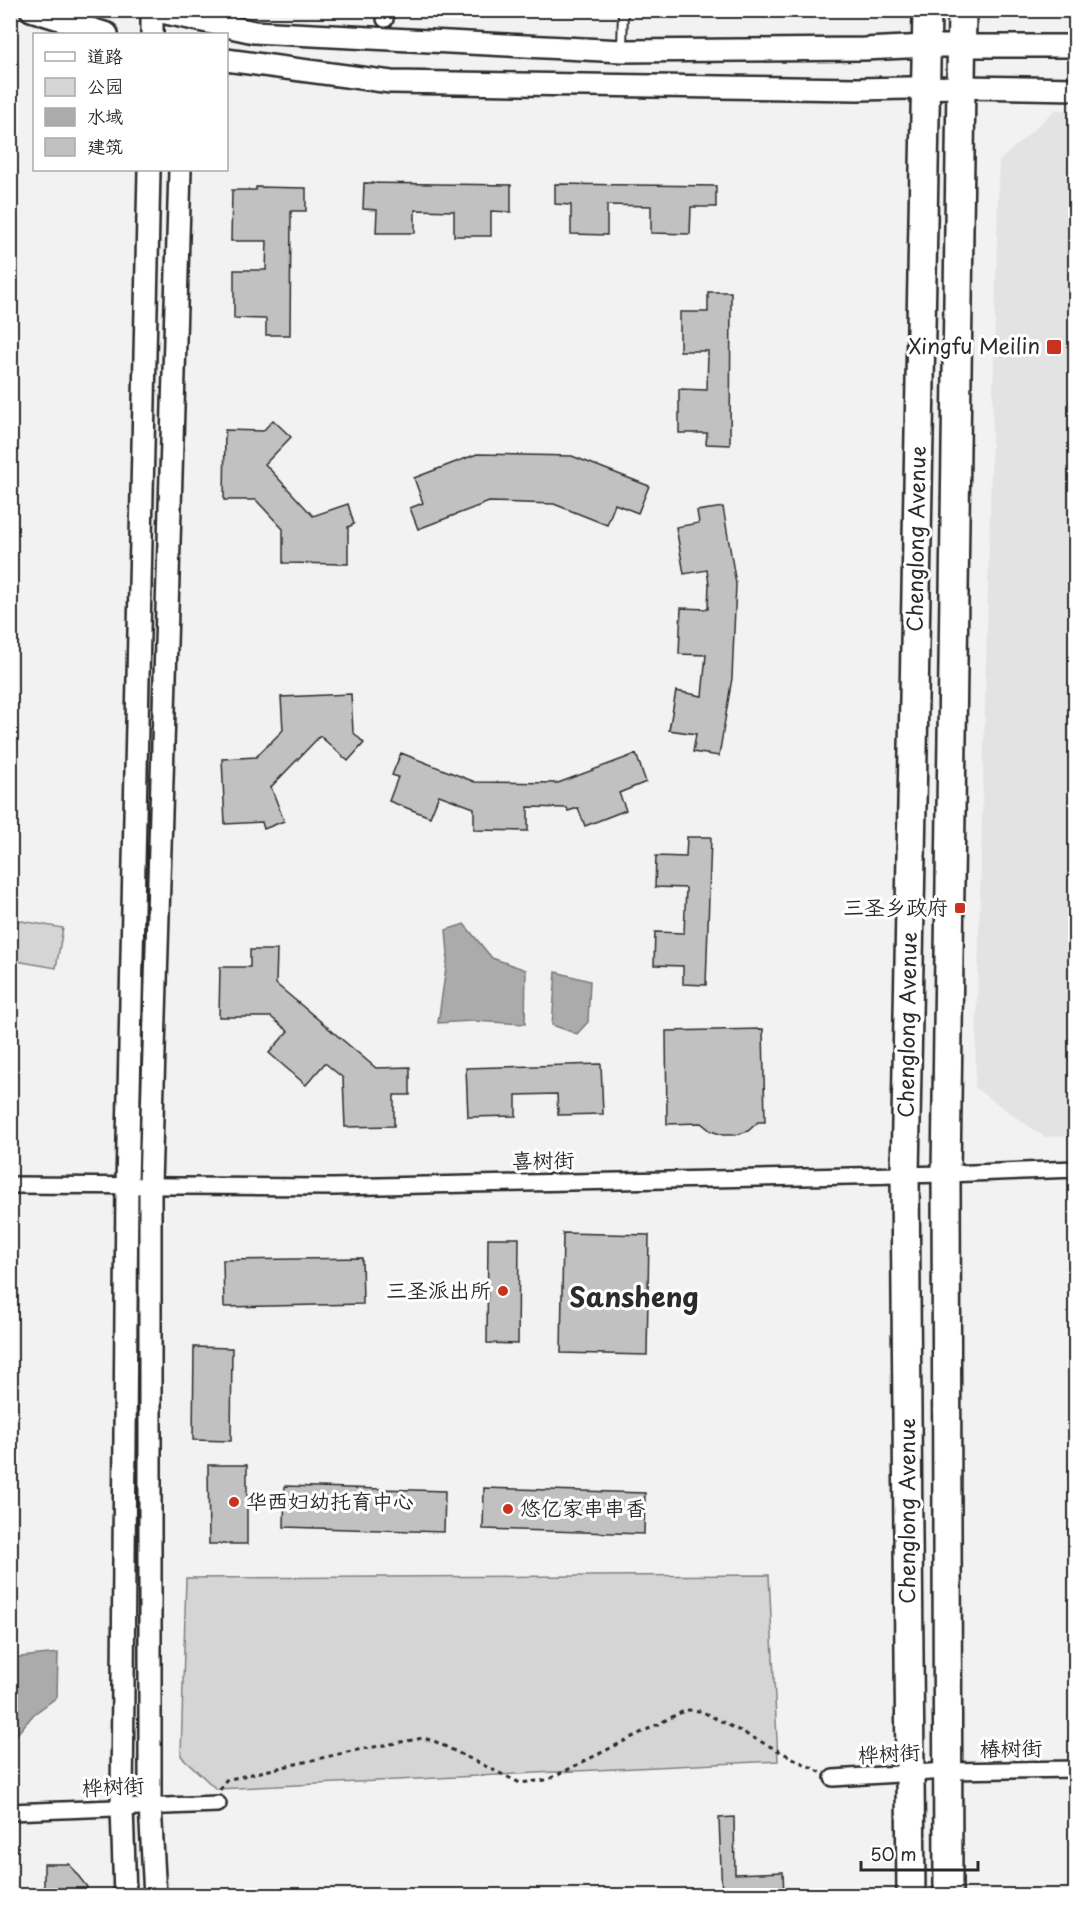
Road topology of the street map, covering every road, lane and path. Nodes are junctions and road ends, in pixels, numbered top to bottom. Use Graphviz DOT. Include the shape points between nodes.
graph roads {
  1 [pos="31,10"];
  2 [pos="623,10"];
  3 [pos="927,10"];
  4 [pos="962,10"];
  5 [pos="170,16"];
  6 [pos="85,31"];
  7 [pos="153,33"];
  8 [pos="927,46"];
  9 [pos="961,46"];
  10 [pos="1076,46"];
  11 [pos="622,51"];
  12 [pos="228,60"];
  13 [pos="961,87"];
  14 [pos="926,89"];
  15 [pos="1076,89"];
  16 [pos="149,171"];
  17 [pos="180,171"];
  18 [pos="1076,1169"];
  19 [pos="905,1174"];
  20 [pos="946,1174"];
  21 [pos="10,1185"];
  22 [pos="150,1185"];
  23 [pos="127,1186"];
  24 [pos="1076,1769"];
  25 [pos="947,1771"];
  26 [pos="910,1775"];
  27 [pos="833,1778"];
  28 [pos="214,1804"];
  29 [pos="150,1805"];
  30 [pos="122,1808"];
  31 [pos="10,1812"];
  32 [pos="125,1896"];
  33 [pos="155,1896"];
  34 [pos="911,1896"];
  35 [pos="948,1896"];
  1 -- 6 [label="street"];
  2 -- 11 [label="lane"];
  3 -- 8 [label="highway, Chenglong Avenue"];
  4 -- 9 [label="highway, Chenglong Avenue"];
  5 -- 7 [label="street"];
  5 -- 11 [label="street" via="254,32"];
  8 -- 9 [label="street"];
  8 -- 11 [label="street"];
  8 -- 14 [label="highway, Chenglong Avenue"];
  9 -- 10 [label="street"];
  9 -- 13 [label="highway, Chenglong Avenue"];
  12 -- 14 [label="street" via="391,82"];
  13 -- 14 [label="street"];
  13 -- 15 [label="street"];
  13 -- 20 [label="highway, Chenglong Avenue"];
  14 -- 19 [label="highway, Chenglong Avenue"];
  16 -- 23 [label="street"];
  17 -- 22 [label="street"];
  18 -- 20 [label="street, 喜树街"];
  19 -- 20 [label="street, 喜树街"];
  19 -- 22 [label="street, 喜树街" via="345,1186"];
  19 -- 26 [label="highway, Chenglong Avenue"];
  20 -- 25 [label="highway, Chenglong Avenue"];
  21 -- 23 [label="street, 喜树街"];
  22 -- 23 [label="street, 喜树街"];
  22 -- 29 [label="street"];
  23 -- 30 [label="street"];
  24 -- 25 [label="street, 椿树街"];
  25 -- 26 [label="street, 桦树街"];
  25 -- 35 [label="highway, Chenglong Avenue"];
  26 -- 27 [label="street, 桦树街"];
  26 -- 34 [label="highway, Chenglong Avenue"];
  27 -- 28 [label="path" via="701,1711 686,1710 547,1780 520,1783 423,1738 226,1780"];
  28 -- 29 [label="street, 桦树街"];
  29 -- 30 [label="street, 桦树街"];
  29 -- 33 [label="street"];
  30 -- 31 [label="street, 桦树街"];
  30 -- 32 [label="street"];
}
